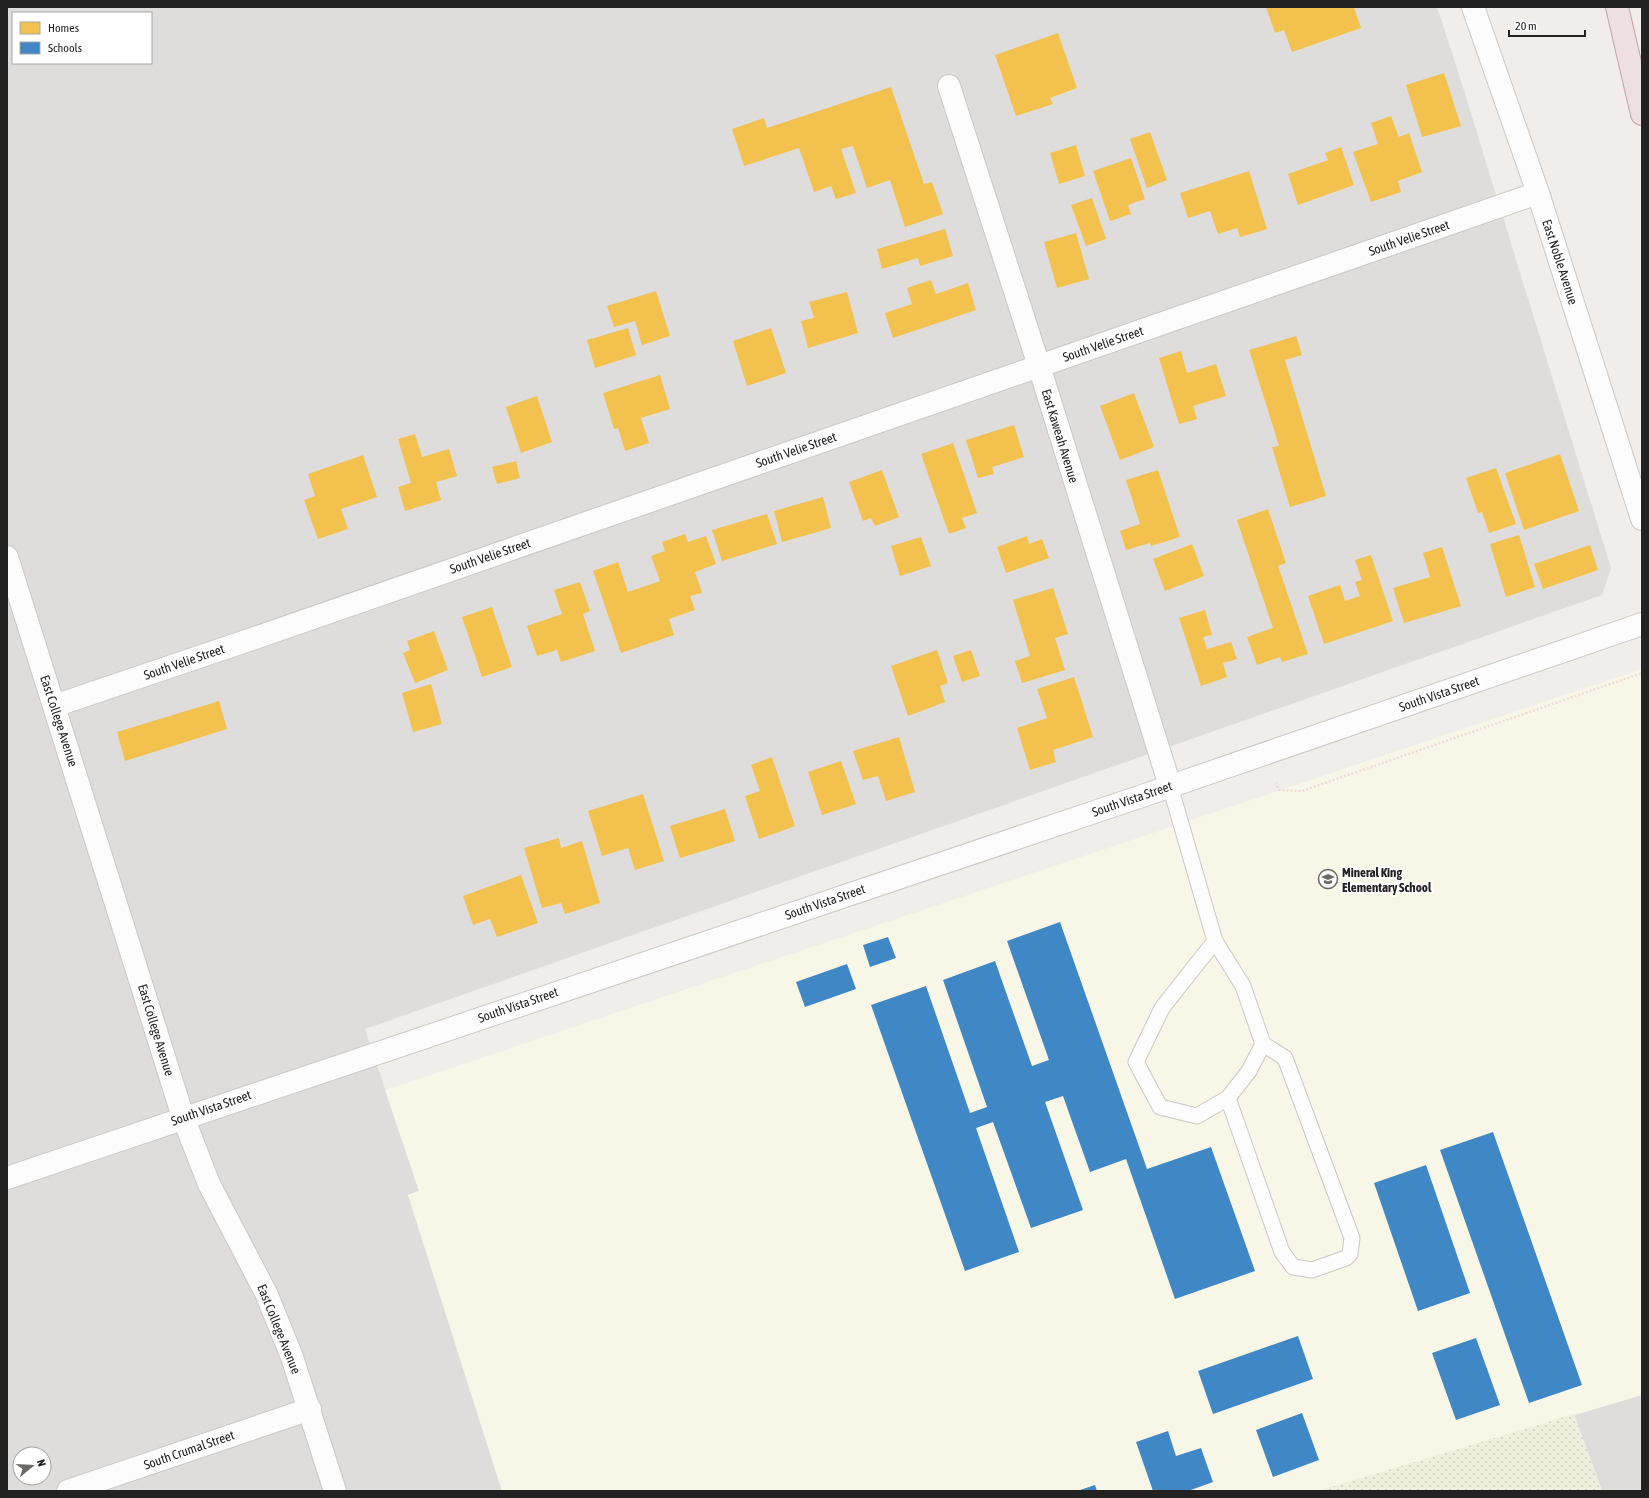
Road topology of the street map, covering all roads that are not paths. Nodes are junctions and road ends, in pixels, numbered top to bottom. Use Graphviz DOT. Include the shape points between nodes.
graph roads {
  1 [pos="1473,7"];
  2 [pos="1617,7"];
  3 [pos="949,86"];
  4 [pos="1642,114"];
  5 [pos="1538,193"];
  6 [pos="1039,366"];
  7 [pos="1642,519"];
  8 [pos="7,557"];
  9 [pos="1642,624"];
  10 [pos="54,706"];
  11 [pos="1170,786"];
  12 [pos="1214,941"];
  13 [pos="1263,1044"];
  14 [pos="1228,1098"];
  15 [pos="183,1117"];
  16 [pos="7,1178"];
  17 [pos="310,1409"];
  18 [pos="68,1491"];
  19 [pos="335,1491"];
  1 -- 5 [label="street, East Noble Avenue"];
  2 -- 4 [label="highway"];
  3 -- 6 [label="street, East Kaweah Avenue"];
  5 -- 6 [label="street, South Velie Street"];
  5 -- 7 [label="street, East Noble Avenue"];
  6 -- 10 [label="street, South Velie Street"];
  6 -- 11 [label="street, East Kaweah Avenue"];
  8 -- 10 [label="street, East College Avenue"];
  9 -- 11 [label="street, South Vista Street"];
  10 -- 15 [label="street, East College Avenue"];
  11 -- 12 [label="lane"];
  11 -- 15 [label="street, South Vista Street"];
  12 -- 13 [label="lane" via="1243,986"];
  12 -- 14 [label="lane" via="1162,1008 1136,1062 1160,1107 1197,1116"];
  13 -- 14 [label="lane" via="1249,1071"];
  13 -- 14 [label="lane" via="1285,1058 1352,1238 1350,1254 1346,1258 1312,1270 1293,1268 1282,1252"];
  15 -- 16 [label="street, South Vista Street"];
  15 -- 17 [label="street, East College Avenue" via="209,1184 266,1292"];
  17 -- 18 [label="street, South Crumal Street"];
  17 -- 19 [label="street, East College Avenue"];
}
